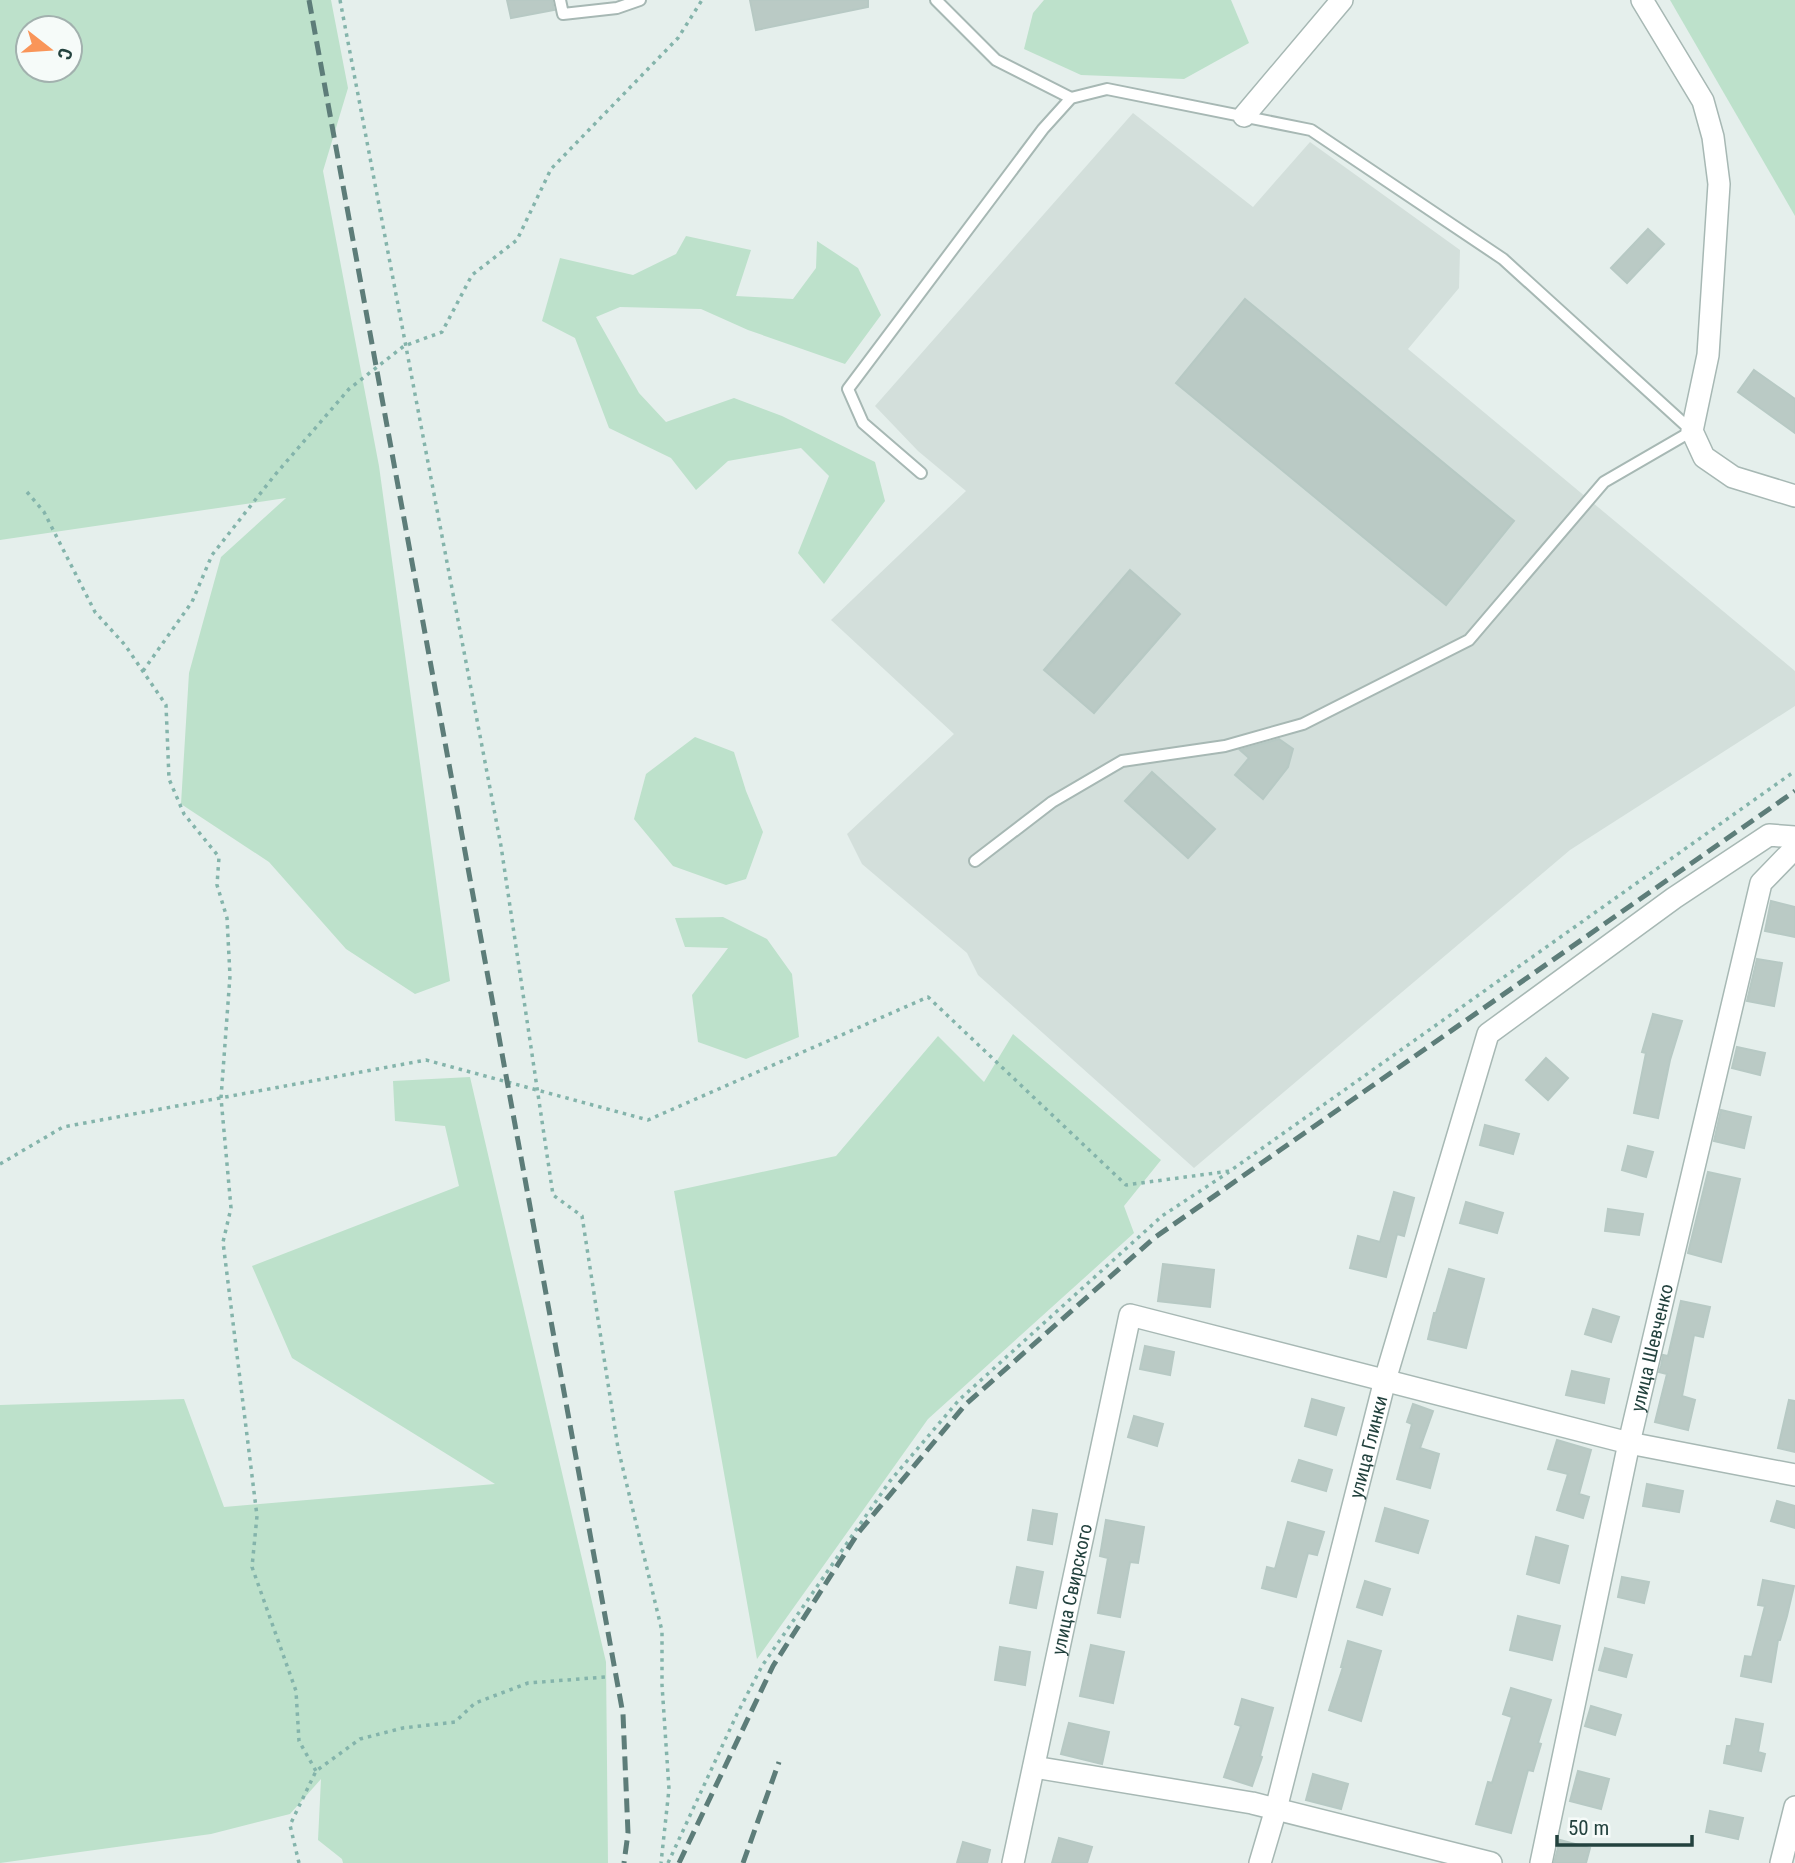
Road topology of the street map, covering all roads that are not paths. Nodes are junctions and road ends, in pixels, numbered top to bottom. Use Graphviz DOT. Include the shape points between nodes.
graph roads {
  1 [pos="560,0"];
  2 [pos="640,0"];
  3 [pos="936,0"];
  4 [pos="1342,0"];
  5 [pos="1642,0"];
  6 [pos="1071,98"];
  7 [pos="1244,116"];
  8 [pos="1692,432"];
  9 [pos="921,473"];
  10 [pos="1795,496"];
  11 [pos="1795,837"];
  12 [pos="1795,848"];
  13 [pos="975,861"];
  14 [pos="1385,1380"];
  15 [pos="1629,1443"];
  16 [pos="1795,1475"];
  17 [pos="1034,1767"];
  18 [pos="1795,1807"];
  19 [pos="1276,1809"];
  20 [pos="1013,1863"];
  21 [pos="1260,1863"];
  22 [pos="1491,1863"];
  23 [pos="1541,1863"];
  24 [pos="1781,1863"];
  1 -- 2 [label="lane" via="563,14 617,8"];
  3 -- 6 [label="lane" via="996,60"];
  4 -- 7 [label="street"];
  5 -- 8 [label="street" via="1703,101 1719,184 1707,355"];
  6 -- 7 [label="lane" via="1107,89"];
  6 -- 9 [label="lane" via="848,389 863,423"];
  7 -- 8 [label="lane" via="1311,130 1503,259"];
  8 -- 10 [label="street" via="1704,457 1732,477"];
  8 -- 13 [label="lane" via="1604,482 1469,640 1303,724 1226,746 1122,761 1052,802"];
  11 -- 14 [label="street, улица Глинки" via="1769,835 1488,1034"];
  12 -- 15 [label="street, улица Шевченко" via="1761,883"];
  14 -- 15 [label="street"];
  14 -- 17 [label="street, улица Свирского" via="1130,1315"];
  14 -- 19 [label="street, улица Глинки"];
  15 -- 16 [label="street"];
  15 -- 23 [label="street, улица Шевченко"];
  17 -- 19 [label="street"];
  17 -- 20 [label="street, улица Свирского"];
  18 -- 24 [label="street"];
  19 -- 21 [label="street, улица Глинки"];
  19 -- 22 [label="street"];
}
